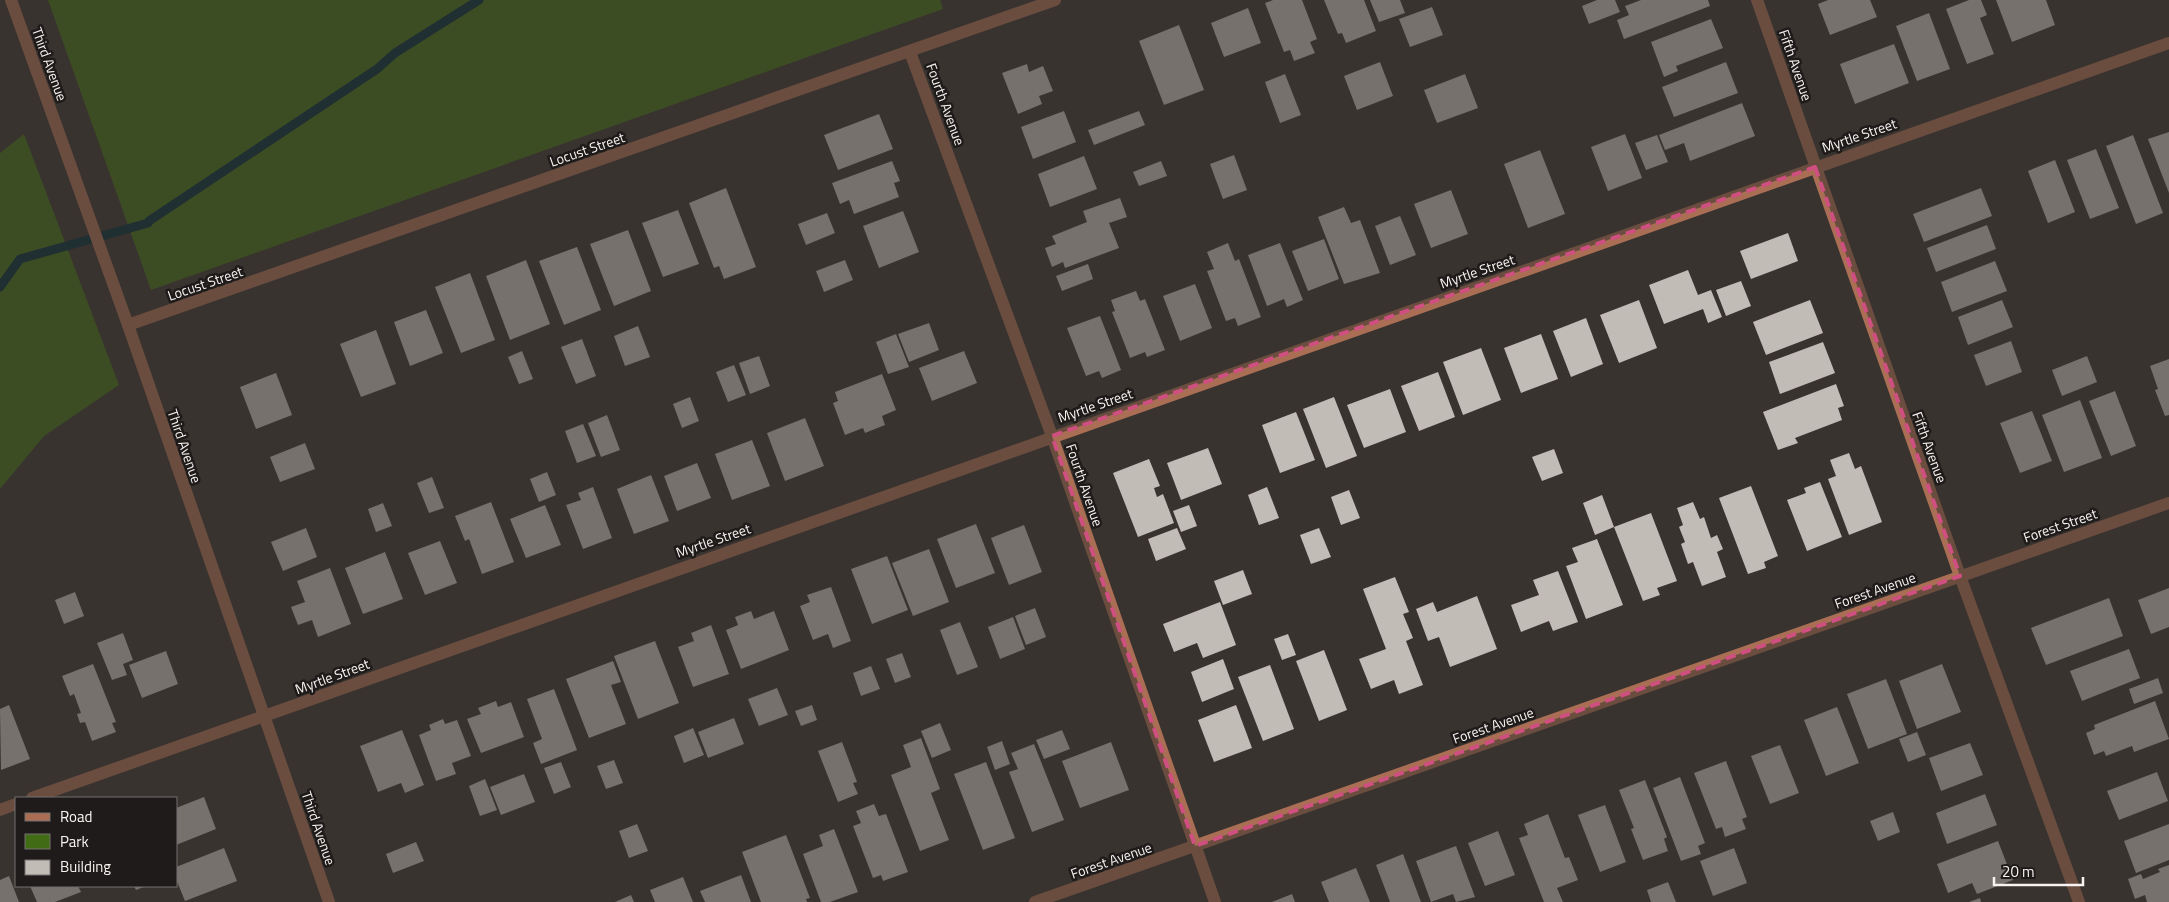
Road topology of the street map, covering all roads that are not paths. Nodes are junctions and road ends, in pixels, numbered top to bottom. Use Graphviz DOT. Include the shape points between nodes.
graph roads {
  1 [pos="11,0"];
  2 [pos="1056,0"];
  3 [pos="1757,0"];
  4 [pos="2169,42"];
  5 [pos="910,52"];
  6 [pos="1815,167"];
  7 [pos="128,325"];
  8 [pos="1052,436"];
  9 [pos="2169,503"];
  10 [pos="1960,576"];
  11 [pos="264,716"];
  12 [pos="35,797"];
  13 [pos="15,804"];
  14 [pos="0,810"];
  15 [pos="1195,846"];
  16 [pos="329,902"];
  17 [pos="1035,902"];
  18 [pos="1215,902"];
  19 [pos="2079,902"];
  1 -- 7 [label="street, Third Avenue"];
  2 -- 5 [label="street, Locust Street"];
  3 -- 6 [label="street, Fifth Avenue"];
  4 -- 6 [label="street, Myrtle Street"];
  5 -- 7 [label="street, Locust Street"];
  5 -- 8 [label="street, Fourth Avenue"];
  6 -- 8 [label="street, Myrtle Street"];
  6 -- 10 [label="street, Fifth Avenue"];
  7 -- 11 [label="street, Third Avenue"];
  8 -- 11 [label="street, Myrtle Street"];
  8 -- 15 [label="street, Fourth Avenue"];
  9 -- 10 [label="street, Forest Street"];
  10 -- 15 [label="street, Forest Avenue"];
  10 -- 19 [label="street, Fifth Avenue"];
  11 -- 12 [label="street, Myrtle Street"];
  11 -- 16 [label="street, Third Avenue"];
  13 -- 14 [label="street"];
  15 -- 17 [label="street, Forest Avenue"];
  15 -- 18 [label="street, Fourth Avenue"];
}
